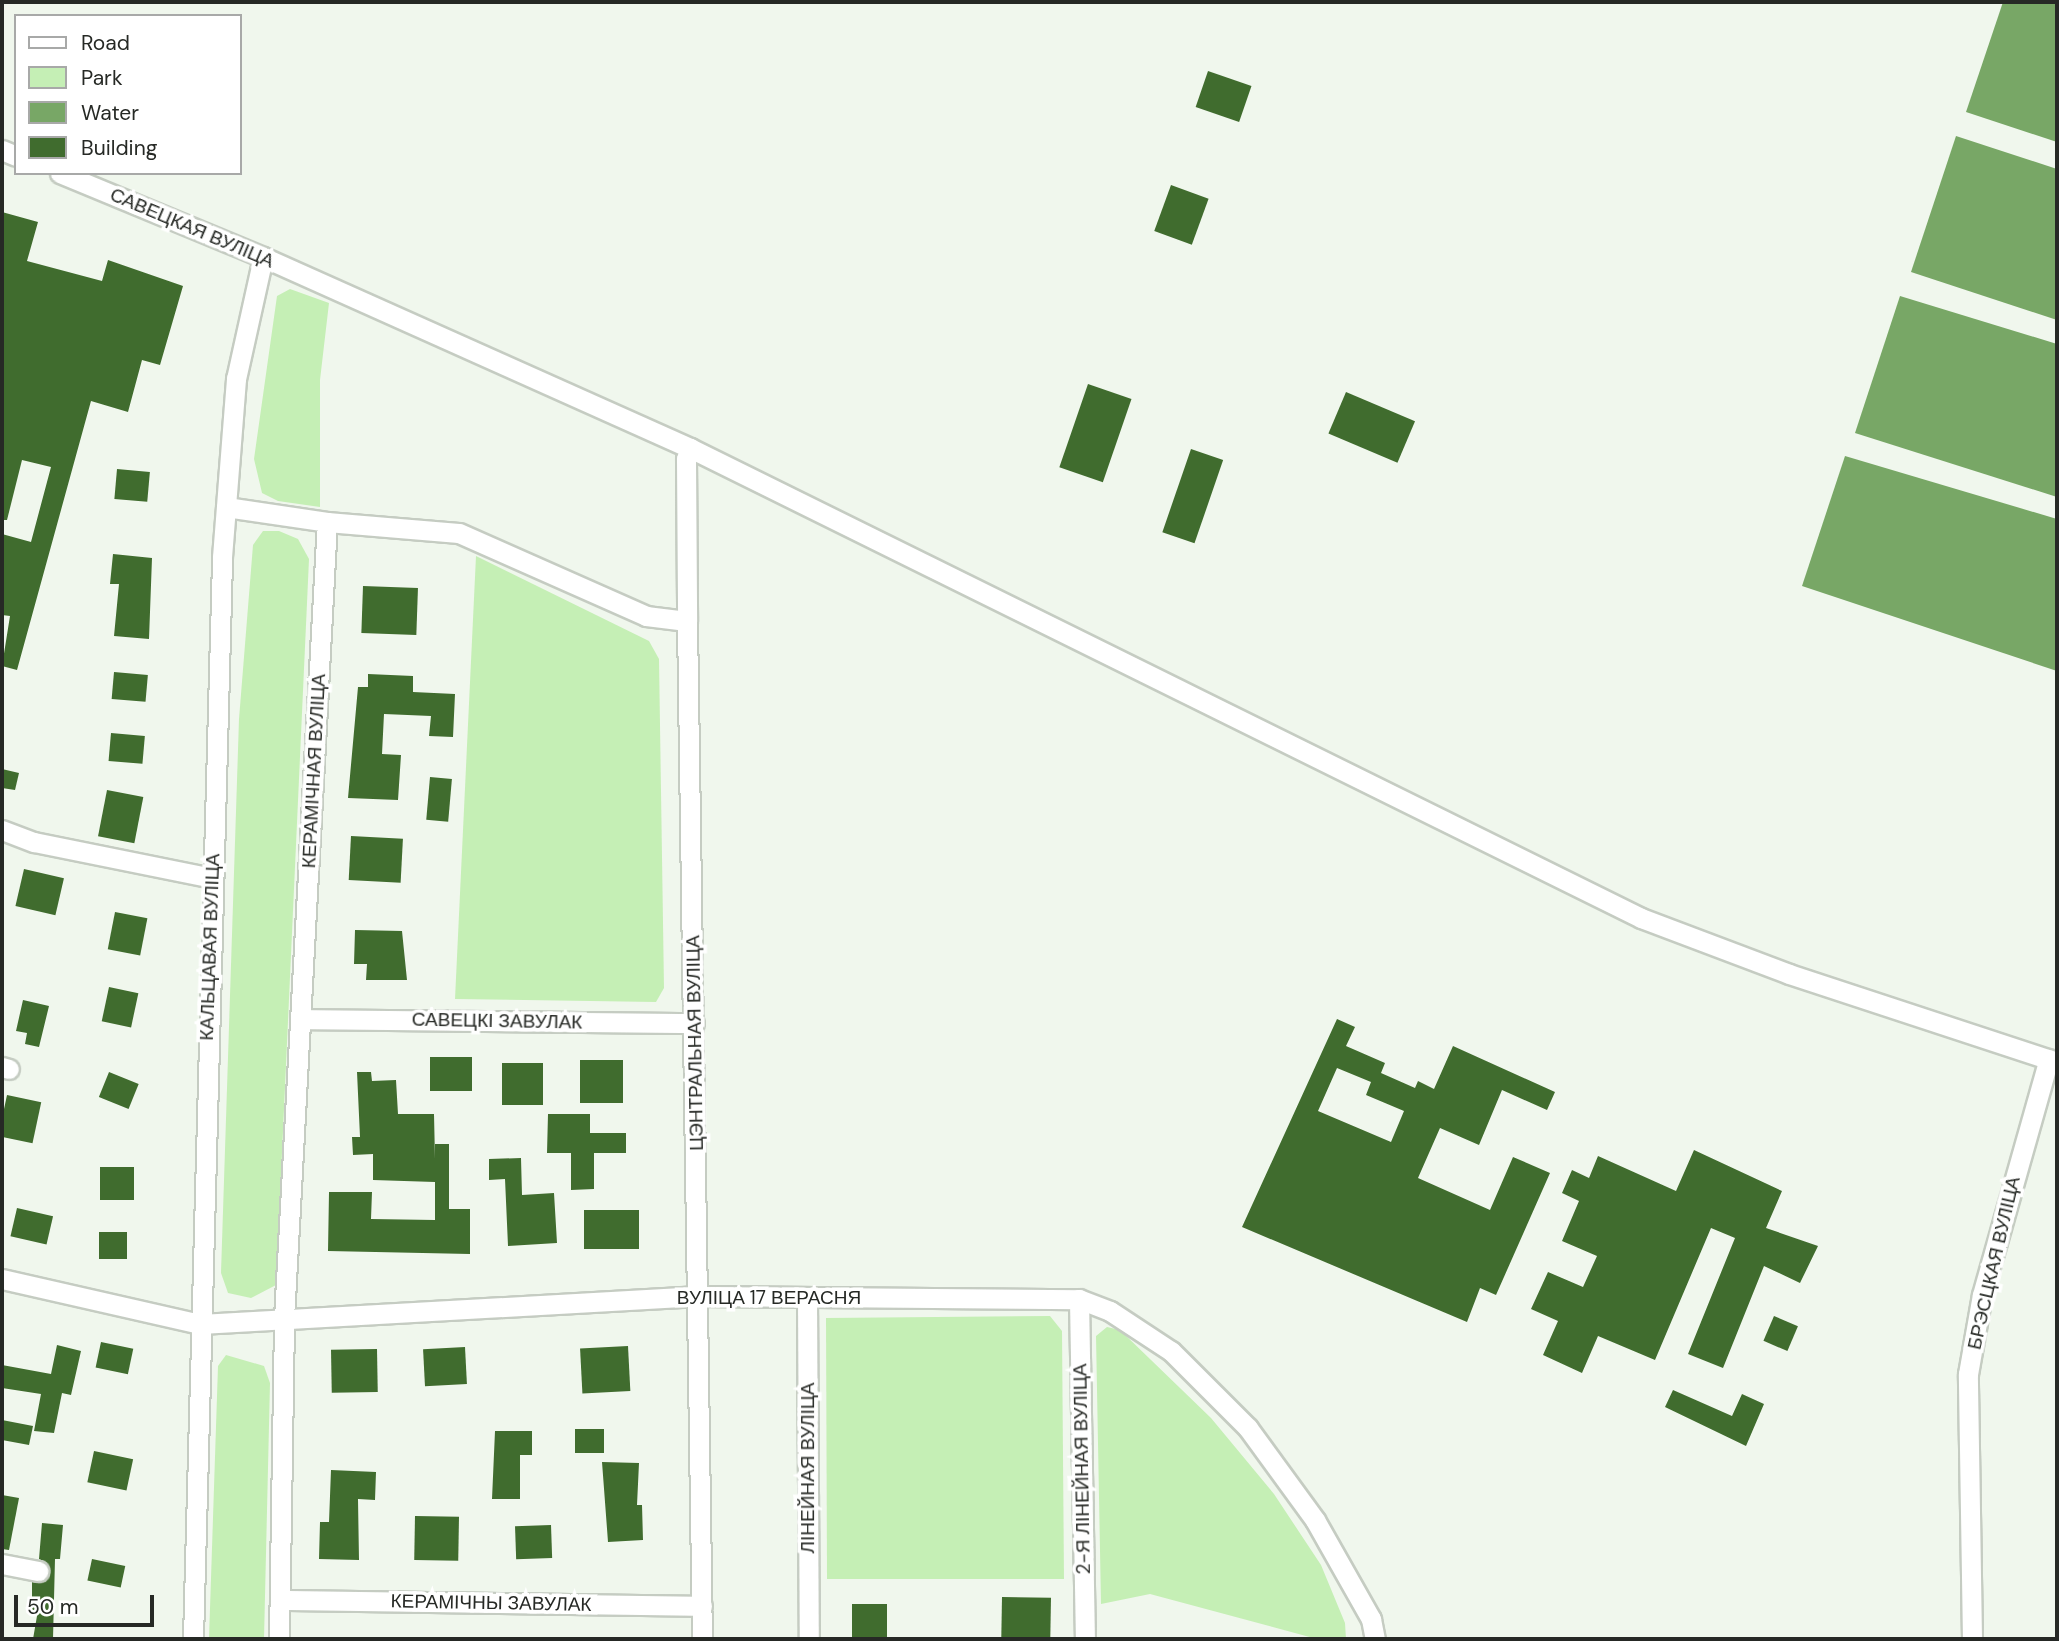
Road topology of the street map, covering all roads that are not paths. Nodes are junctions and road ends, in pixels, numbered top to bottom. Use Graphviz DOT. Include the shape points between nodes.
graph roads {
  1 [pos="65,175"];
  2 [pos="263,257"];
  3 [pos="690,448"];
  4 [pos="226,507"];
  5 [pos="327,522"];
  6 [pos="687,621"];
  7 [pos="2,830"];
  8 [pos="212,878"];
  9 [pos="300,1019"];
  10 [pos="694,1023"];
  11 [pos="2053,1060"];
  12 [pos="2,1279"];
  13 [pos="699,1296"];
  14 [pos="807,1297"];
  15 [pos="1079,1299"];
  16 [pos="284,1318"];
  17 [pos="200,1324"];
  18 [pos="2,1564"];
  19 [pos="38,1572"];
  20 [pos="280,1600"];
  21 [pos="702,1606"];
  22 [pos="193,1639"];
  23 [pos="279,1639"];
  24 [pos="702,1639"];
  25 [pos="809,1639"];
  26 [pos="1085,1639"];
  27 [pos="1375,1639"];
  28 [pos="1972,1639"];
  1 -- 2 [label="street, САВЕЦКАЯ ВУЛІЦА"];
  2 -- 3 [label="street, САВЕЦКАЯ ВУЛІЦА"];
  2 -- 4 [label="street, КАЛЬЦАВАЯ ВУЛІЦА" via="236,379"];
  3 -- 6 [label="street, ЦЭНТРАЛЬНАЯ ВУЛІЦА"];
  3 -- 11 [label="street, САВЕЦКАЯ ВУЛІЦА" via="1640,918 1789,974"];
  4 -- 5 [label="street"];
  4 -- 8 [label="street, КАЛЬЦАВАЯ ВУЛІЦА"];
  5 -- 6 [label="street" via="459,533 646,616"];
  5 -- 9 [label="street, КЕРАМІЧНАЯ ВУЛІЦА"];
  6 -- 10 [label="street, ЦЭНТРАЛЬНАЯ ВУЛІЦА"];
  7 -- 8 [label="street" via="34,842"];
  8 -- 17 [label="street, КАЛЬЦАВАЯ ВУЛІЦА"];
  9 -- 10 [label="street, САВЕЦКІ ЗАВУЛАК"];
  9 -- 16 [label="street, КЕРАМІЧНАЯ ВУЛІЦА"];
  10 -- 13 [label="street, ЦЭНТРАЛЬНАЯ ВУЛІЦА"];
  11 -- 28 [label="street, БРЭСЦКАЯ ВУЛІЦА" via="1983,1295 1968,1374"];
  12 -- 17 [label="street, ВУЛІЦА 17 ВЕРАСНЯ"];
  13 -- 14 [label="street, ВУЛІЦА 17 ВЕРАСНЯ"];
  13 -- 16 [label="street, ВУЛІЦА 17 ВЕРАСНЯ"];
  13 -- 21 [label="street, ЦЭНТРАЛЬНАЯ ВУЛІЦА"];
  14 -- 15 [label="street, ВУЛІЦА 17 ВЕРАСНЯ"];
  14 -- 25 [label="street, ЛІНЕЙНАЯ ВУЛІЦА"];
  15 -- 26 [label="street, 2-Я ЛІНЕЙНАЯ ВУЛІЦА"];
  15 -- 27 [label="street, ВУЛІЦА 17 ВЕРАСНЯ" via="1110,1311 1171,1352 1248,1428 1315,1520 1371,1619"];
  16 -- 17 [label="street, ВУЛІЦА 17 ВЕРАСНЯ"];
  16 -- 20 [label="street, КЕРАМІЧНАЯ ВУЛІЦА"];
  17 -- 22 [label="street, КАЛЬЦАВАЯ ВУЛІЦА"];
  18 -- 19 [label="street"];
  20 -- 21 [label="street, КЕРАМІЧНЫ ЗАВУЛАК"];
  20 -- 23 [label="street, КЕРАМІЧНАЯ ВУЛІЦА"];
  21 -- 24 [label="street, ЦЭНТРАЛЬНАЯ ВУЛІЦА"];
}
